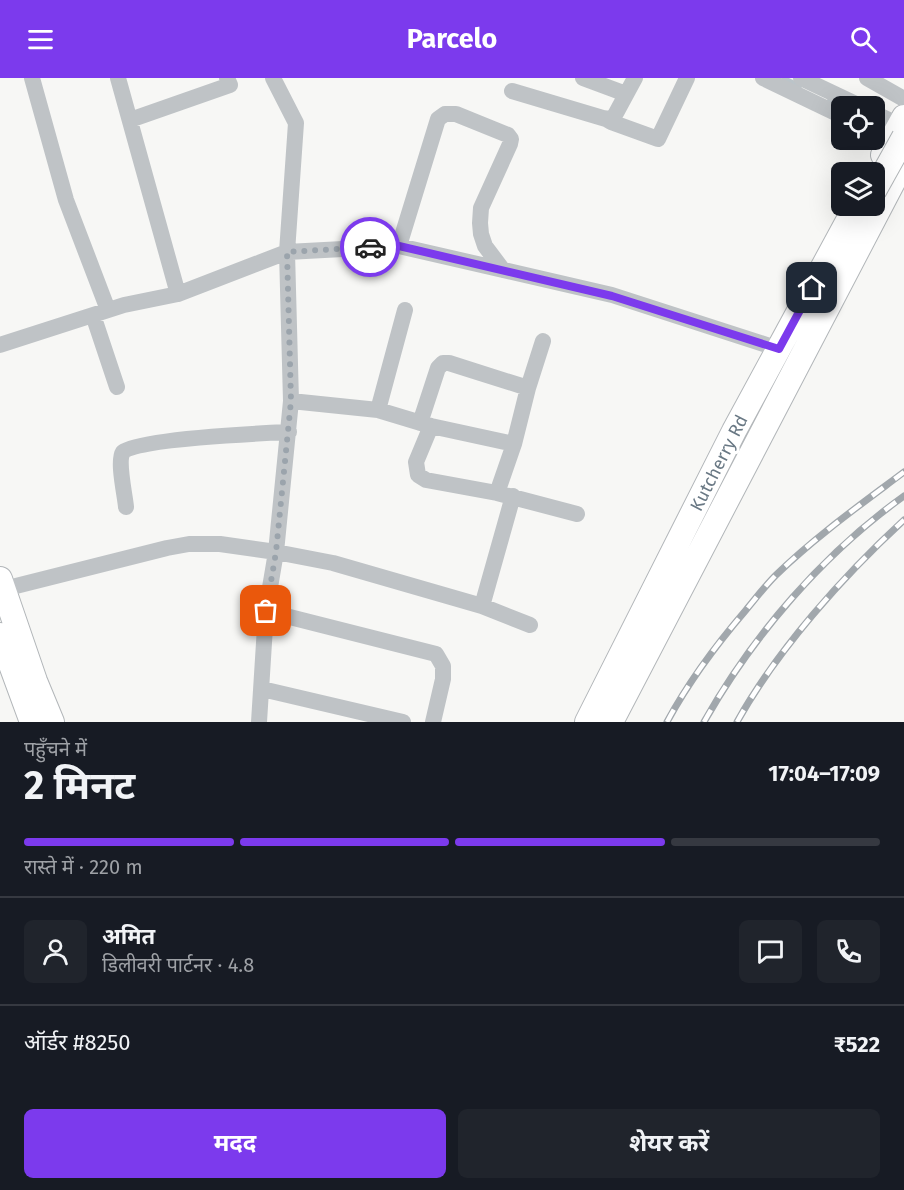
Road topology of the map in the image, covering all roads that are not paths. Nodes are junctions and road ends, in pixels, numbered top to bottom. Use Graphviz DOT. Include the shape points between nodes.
graph roads {
  1 [pos="32,78"];
  2 [pos="118,78"];
  3 [pos="227,78"];
  4 [pos="273,78"];
  5 [pos="583,78"];
  6 [pos="635,78"];
  7 [pos="687,78"];
  8 [pos="763,78"];
  9 [pos="801,78"];
  10 [pos="867,78"];
  11 [pos="512,91"];
  12 [pos="626,94"];
  13 [pos="839,96"];
  14 [pos="904,99"];
  15 [pos="831,111"];
  16 [pos="606,119"];
  17 [pos="130,120"];
  18 [pos="895,130"];
  19 [pos="904,161"];
  20 [pos="885,175"];
  21 [pos="885,182"];
  22 [pos="851,216"];
  23 [pos="861,216"];
  24 [pos="867,216"];
  25 [pos="399,246"];
  26 [pos="287,252"];
  27 [pos="503,270"];
  28 [pos="178,294"];
  29 [pos="405,310"];
  30 [pos="100,312"];
  31 [pos="543,341"];
  32 [pos="0,345"];
  33 [pos="779,349"];
  34 [pos="117,387"];
  35 [pos="528,388"];
  36 [pos="291,401"];
  37 [pos="378,410"];
  38 [pos="425,425"];
  39 [pos="289,432"];
  40 [pos="514,444"];
  41 [pos="505,495"];
  42 [pos="126,507"];
  43 [pos="577,514"];
  44 [pos="276,552"];
  45 [pos="1,590"];
  46 [pos="482,606"];
  47 [pos="266,611"];
  48 [pos="530,625"];
  49 [pos="0,635"];
  50 [pos="0,653"];
  51 [pos="262,689"];
  52 [pos="26,722"];
  53 [pos="32,722"];
  54 [pos="43,722"];
  55 [pos="52,722"];
  56 [pos="259,722"];
  57 [pos="403,722"];
  58 [pos="433,722"];
  59 [pos="587,722"];
  60 [pos="602,722"];
  61 [pos="611,722"];
  1 -- 30 [label="street"];
  2 -- 17 [label="street"];
  3 -- 17 [label="street" via="230,85"];
  4 -- 26 [label="street" via="296,123"];
  5 -- 12 [label="street"];
  6 -- 12 [label="street"];
  7 -- 16 [label="street" via="658,139"];
  8 -- 15 [label="street"];
  9 -- 13 [label="street"];
  10 -- 14 [label="street"];
  11 -- 16 [label="street"];
  12 -- 16 [label="street" via="615,115"];
  17 -- 28 [label="street"];
  18 -- 20 [label="highway, bridge"];
  19 -- 21 [label="highway"];
  22 -- 33 [label="highway, Kutcherry Rd"];
  23 -- 60 [label="highway" via="809,311"];
  24 -- 61 [label="highway" via="723,509"];
  25 -- 26 [label="street"];
  25 -- 27 [label="street"];
  25 -- 27 [label="street" via="438,119 456,114 511,139 481,208 480,223 485,246"];
  26 -- 28 [label="street"];
  26 -- 36 [label="street"];
  27 -- 33 [label="street" via="612,296"];
  28 -- 30 [label="street"];
  29 -- 37 [label="street"];
  30 -- 32 [label="street"];
  30 -- 34 [label="street"];
  31 -- 35 [label="street"];
  33 -- 59 [label="highway, Kutcherry Rd"];
  35 -- 38 [label="street" via="442,363"];
  35 -- 40 [label="street"];
  36 -- 37 [label="street"];
  36 -- 39 [label="street"];
  37 -- 38 [label="street"];
  38 -- 40 [label="street"];
  38 -- 41 [label="street" via="416,462 418,475 426,480"];
  39 -- 42 [label="street" via="128,447 121,462"];
  39 -- 44 [label="street"];
  40 -- 41 [label="street"];
  41 -- 43 [label="street"];
  41 -- 46 [label="street"];
  44 -- 45 [label="street" via="189,544"];
  44 -- 46 [label="street" via="333,563"];
  44 -- 47 [label="street"];
  45 -- 54 [label="highway"];
  45 -- 55 [label="highway"];
  46 -- 48 [label="street"];
  47 -- 51 [label="street"];
  47 -- 58 [label="street" via="435,654 443,666 443,679"];
  49 -- 53 [label="highway"];
  50 -- 52 [label="highway"];
  51 -- 56 [label="street"];
  51 -- 57 [label="street"];
}
